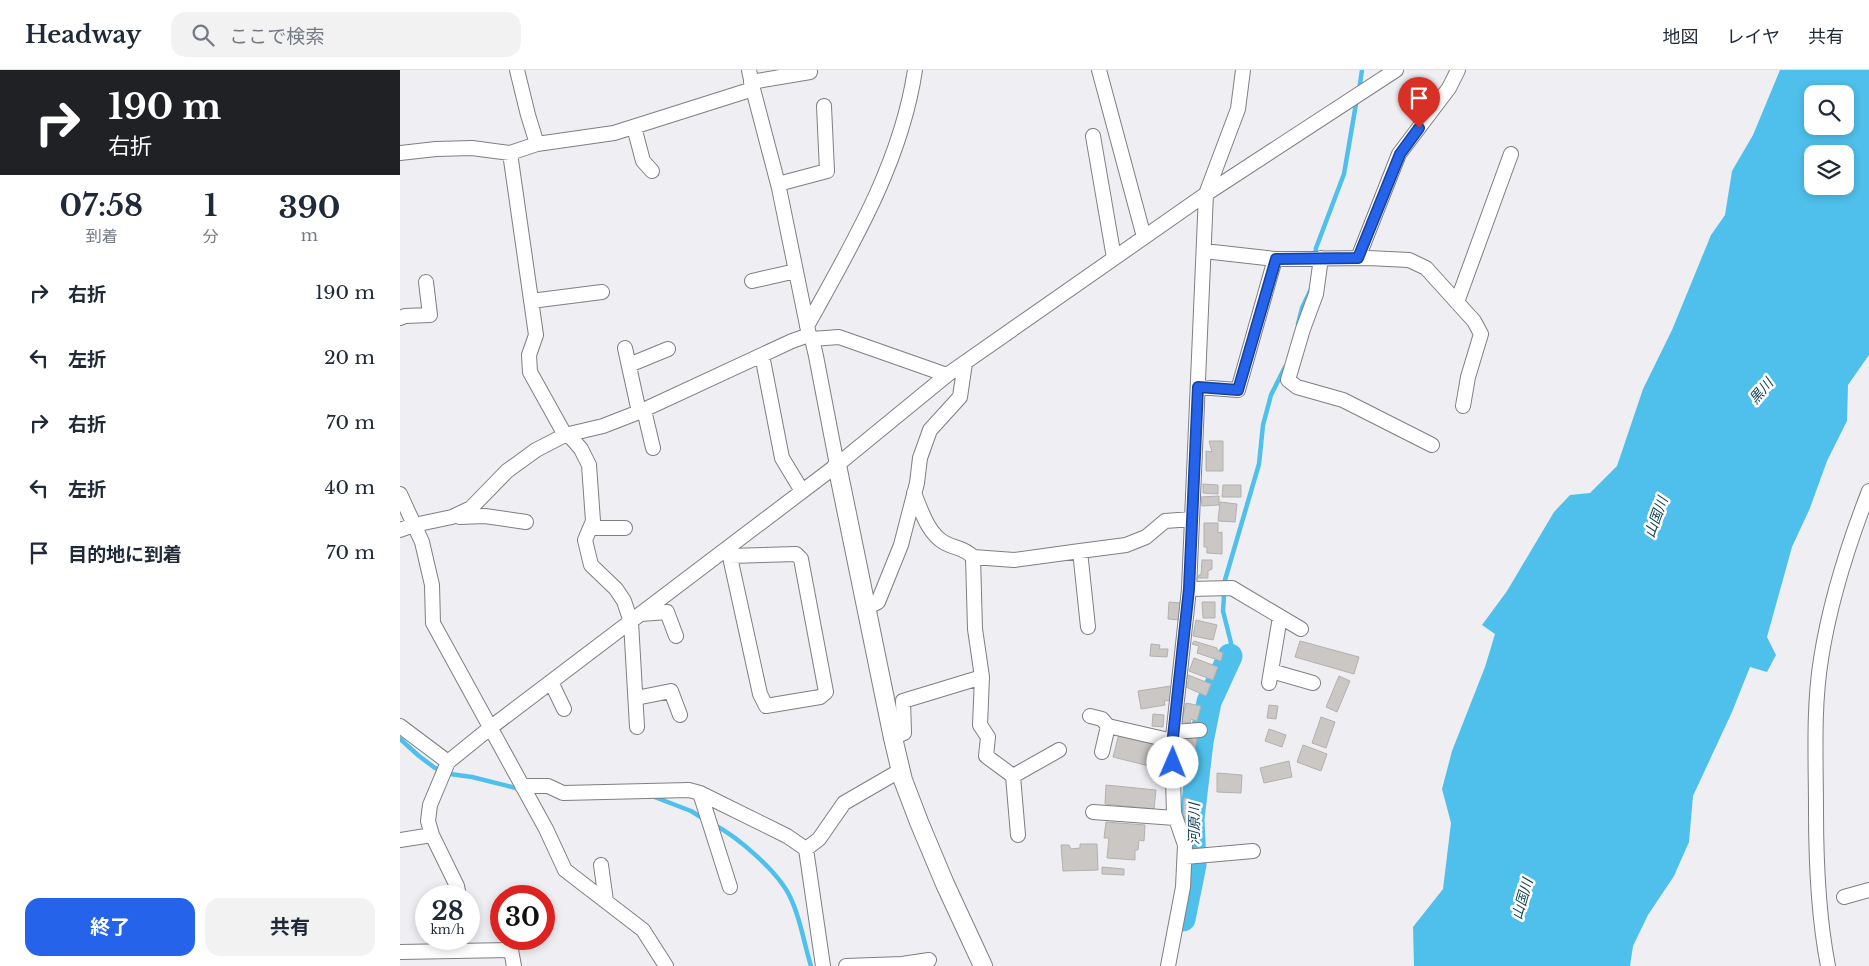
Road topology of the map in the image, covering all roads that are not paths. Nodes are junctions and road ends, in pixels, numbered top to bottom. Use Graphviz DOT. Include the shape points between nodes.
graph roads {
  1 [pos="517,70"];
  2 [pos="915,70"];
  3 [pos="1099,70"];
  4 [pos="1243,70"];
  5 [pos="1396,70"];
  6 [pos="1458,70"];
  7 [pos="810,72"];
  8 [pos="751,80"];
  9 [pos="824,106"];
  10 [pos="634,127"];
  11 [pos="1093,136"];
  12 [pos="537,144"];
  13 [pos="510,152"];
  14 [pos="400,153"];
  15 [pos="1511,154"];
  16 [pos="652,171"];
  17 [pos="778,184"];
  18 [pos="1206,194"];
  19 [pos="1144,237"];
  20 [pos="1204,251"];
  21 [pos="1114,258"];
  22 [pos="1321,258"];
  23 [pos="1358,258"];
  24 [pos="1276,259"];
  25 [pos="796,271"];
  26 [pos="752,281"];
  27 [pos="426,282"];
  28 [pos="602,292"];
  29 [pos="531,302"];
  30 [pos="1457,302"];
  31 [pos="400,318"];
  32 [pos="809,334"];
  33 [pos="625,348"];
  34 [pos="668,349"];
  35 [pos="762,355"];
  36 [pos="965,363"];
  37 [pos="629,365"];
  38 [pos="947,375"];
  39 [pos="1198,387"];
  40 [pos="1463,406"];
  41 [pos="641,411"];
  42 [pos="567,434"];
  43 [pos="1432,445"];
  44 [pos="653,448"];
  45 [pos="837,465"];
  46 [pos="802,491"];
  47 [pos="1869,491"];
  48 [pos="914,493"];
  49 [pos="400,494"];
  50 [pos="452,517"];
  51 [pos="1192,519"];
  52 [pos="526,522"];
  53 [pos="414,525"];
  54 [pos="590,528"];
  55 [pos="626,528"];
  56 [pos="400,530"];
  57 [pos="1080,551"];
  58 [pos="729,552"];
  59 [pos="973,557"];
  60 [pos="1189,589"];
  61 [pos="866,608"];
  62 [pos="1280,617"];
  63 [pos="636,618"];
  64 [pos="1088,627"];
  65 [pos="1302,629"];
  66 [pos="676,636"];
  67 [pos="982,677"];
  68 [pos="551,682"];
  69 [pos="1313,683"];
  70 [pos="636,698"];
  71 [pos="564,709"];
  72 [pos="680,715"];
  73 [pos="1090,716"];
  74 [pos="400,726"];
  75 [pos="1108,726"];
  76 [pos="637,727"];
  77 [pos="490,728"];
  78 [pos="1200,730"];
  79 [pos="1173,737"];
  80 [pos="893,738"];
  81 [pos="1059,750"];
  82 [pos="1102,752"];
  83 [pos="448,762"];
  84 [pos="901,770"];
  85 [pos="1013,776"];
  86 [pos="522,786"];
  87 [pos="700,793"];
  88 [pos="1093,812"];
  89 [pos="1176,818"];
  90 [pos="432,835"];
  91 [pos="1018,835"];
  92 [pos="400,840"];
  93 [pos="806,849"];
  94 [pos="1253,851"];
  95 [pos="1185,857"];
  96 [pos="601,865"];
  97 [pos="457,885"];
  98 [pos="730,887"];
  99 [pos="1869,890"];
  100 [pos="1844,897"];
  101 [pos="606,901"];
  102 [pos="480,946"];
  103 [pos="416,950"];
  104 [pos="400,952"];
  105 [pos="929,960"];
  106 [pos="514,966"];
  107 [pos="666,966"];
  108 [pos="823,966"];
  109 [pos="846,966"];
  110 [pos="984,966"];
  111 [pos="1168,966"];
  112 [pos="1828,966"];
  1 -- 12 [label="street"];
  2 -- 32 [label="street" via="911,99 879,192"];
  3 -- 19 [label="street"];
  4 -- 18 [label="street" via="1238,109"];
  5 -- 18 [label="street"];
  6 -- 23 [label="street" via="1449,88 1400,154"];
  7 -- 8 [label="street"];
  8 -- 10 [label="street"];
  8 -- 17 [label="street"];
  9 -- 17 [label="street" via="828,171"];
  10 -- 12 [label="street"];
  10 -- 16 [label="street" via="643,161"];
  11 -- 21 [label="street"];
  12 -- 13 [label="street"];
  13 -- 14 [label="street" via="472,148"];
  13 -- 29 [label="street"];
  15 -- 30 [label="street"];
  17 -- 25 [label="street"];
  18 -- 19 [label="street"];
  18 -- 20 [label="street"];
  19 -- 21 [label="street"];
  20 -- 24 [label="street"];
  20 -- 39 [label="street"];
  21 -- 36 [label="street"];
  22 -- 23 [label="street"];
  22 -- 24 [label="street"];
  22 -- 43 [label="street" via="1316,294 1288,380 1297,387 1343,400"];
  23 -- 30 [label="street" via="1409,260 1426,268"];
  24 -- 39 [label="street" via="1238,390"];
  25 -- 26 [label="street"];
  25 -- 32 [label="street"];
  27 -- 31 [label="street" via="430,315"];
  28 -- 29 [label="street"];
  29 -- 42 [label="street" via="536,335 529,355 530,372"];
  30 -- 40 [label="street" via="1481,334"];
  32 -- 35 [label="street"];
  32 -- 38 [label="street" via="838,337"];
  32 -- 45 [label="street"];
  33 -- 37 [label="street"];
  34 -- 37 [label="street"];
  35 -- 41 [label="street"];
  35 -- 46 [label="street" via="782,458"];
  36 -- 38 [label="street"];
  36 -- 48 [label="street" via="960,397 930,430 920,458"];
  37 -- 41 [label="street"];
  38 -- 45 [label="street"];
  39 -- 51 [label="street"];
  41 -- 42 [label="street" via="603,426"];
  41 -- 44 [label="street"];
  42 -- 50 [label="street" via="536,450 507,471 471,508"];
  42 -- 54 [label="street" via="581,449 589,465 593,521"];
  45 -- 46 [label="street"];
  45 -- 61 [label="street"];
  46 -- 58 [label="street"];
  47 -- 112 [label="street" via="1840,574 1826,631 1818,685 1816,837"];
  48 -- 59 [label="street" via="936,536 945,543 966,550"];
  48 -- 61 [label="street" via="901,545 878,602"];
  49 -- 53 [label="street"];
  50 -- 52 [label="street" via="485,516"];
  50 -- 53 [label="street"];
  51 -- 57 [label="street" via="1165,521 1146,537 1126,545"];
  51 -- 60 [label="street"];
  53 -- 56 [label="street"];
  53 -- 77 [label="street" via="422,542 432,585 433,624"];
  54 -- 55 [label="street"];
  54 -- 63 [label="street" via="586,540 591,565 616,589"];
  57 -- 59 [label="street" via="1014,560"];
  57 -- 64 [label="street"];
  58 -- 58 [label="street" via="760,694 766,706 820,697 826,692 801,559 796,554"];
  58 -- 63 [label="street"];
  59 -- 67 [label="street" via="975,629"];
  60 -- 62 [label="street" via="1232,588"];
  60 -- 79 [label="street"];
  61 -- 80 [label="street"];
  62 -- 65 [label="street"];
  62 -- 69 [label="street" via="1270,677"];
  63 -- 66 [label="street" via="667,612"];
  63 -- 68 [label="street"];
  63 -- 70 [label="street"];
  67 -- 80 [label="street" via="903,701 904,733"];
  67 -- 85 [label="street" via="980,725 988,737 986,756"];
  68 -- 71 [label="street"];
  68 -- 77 [label="street"];
  70 -- 72 [label="street" via="670,690"];
  70 -- 76 [label="street"];
  73 -- 75 [label="street" via="1102,719"];
  74 -- 83 [label="street"];
  75 -- 79 [label="street"];
  75 -- 82 [label="street"];
  77 -- 83 [label="street"];
  77 -- 86 [label="street"];
  78 -- 79 [label="street"];
  79 -- 89 [label="street"];
  80 -- 84 [label="street"];
  81 -- 85 [label="street"];
  83 -- 90 [label="street" via="430,805 428,821"];
  84 -- 93 [label="street" via="844,803 819,839"];
  84 -- 110 [label="street" via="945,884"];
  85 -- 91 [label="street"];
  86 -- 87 [label="street" via="548,786 563,793 689,790"];
  86 -- 101 [label="street" via="565,870"];
  87 -- 93 [label="street" via="787,836"];
  87 -- 98 [label="street"];
  88 -- 89 [label="street"];
  89 -- 95 [label="street" via="1185,845"];
  90 -- 92 [label="street"];
  90 -- 97 [label="street"];
  93 -- 108 [label="street"];
  94 -- 95 [label="street"];
  95 -- 111 [label="street" via="1184,887"];
  96 -- 101 [label="street"];
  99 -- 100 [label="street"];
  101 -- 107 [label="street" via="642,930"];
  102 -- 106 [label="street" via="511,950"];
  103 -- 104 [label="street"];
  105 -- 109 [label="street"];
}
